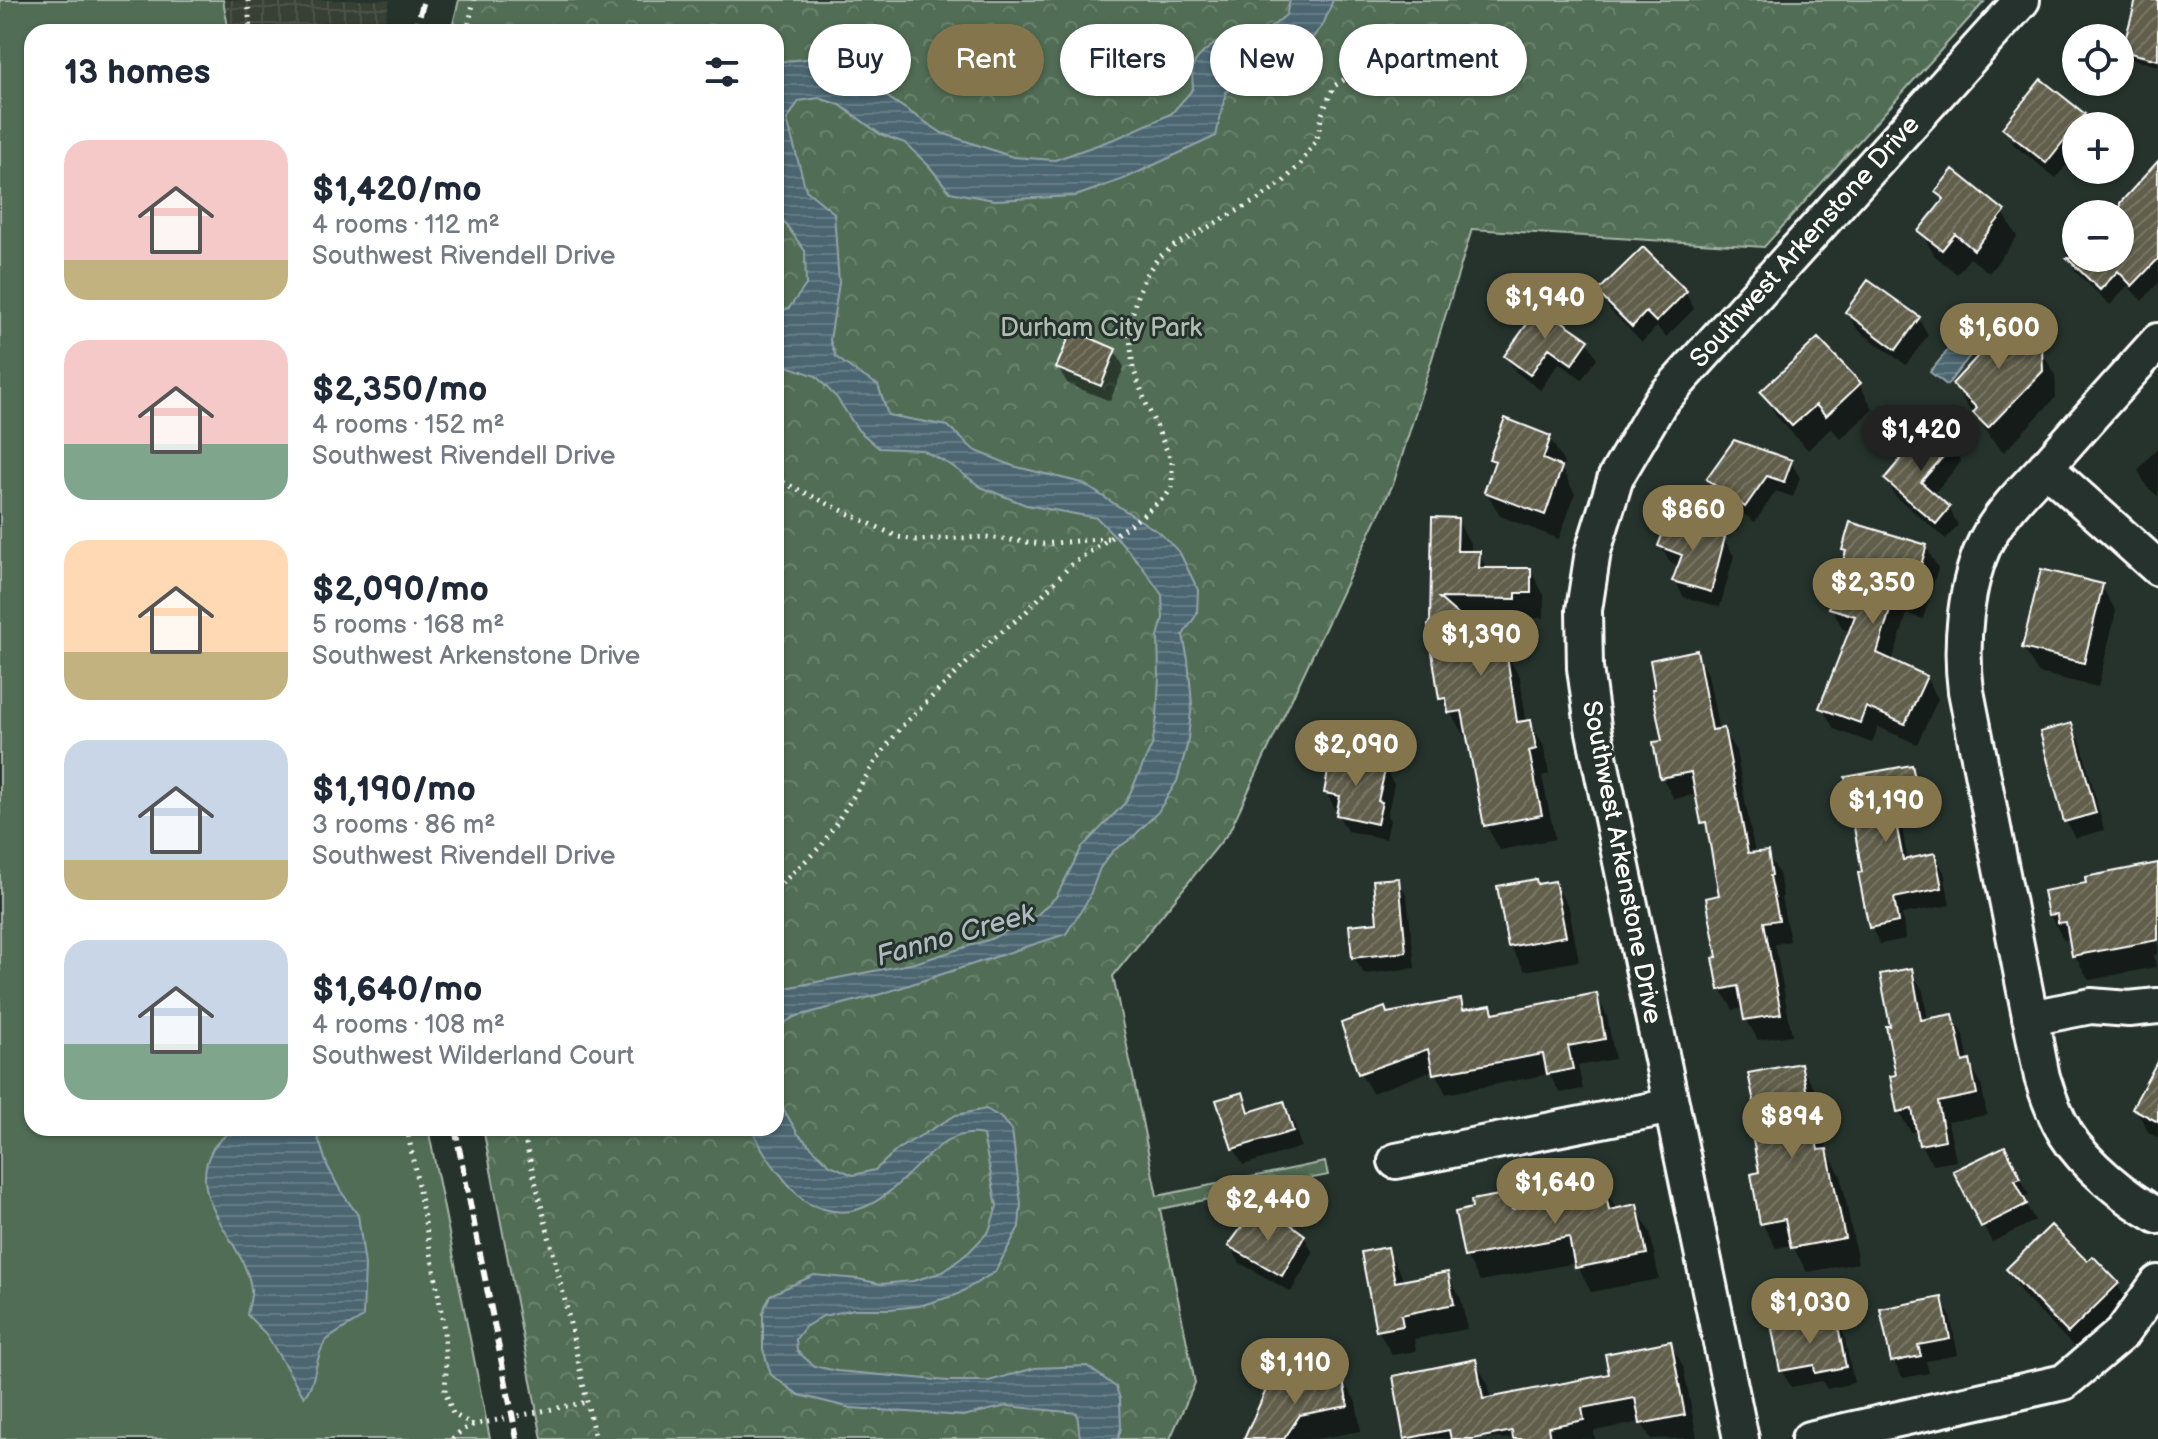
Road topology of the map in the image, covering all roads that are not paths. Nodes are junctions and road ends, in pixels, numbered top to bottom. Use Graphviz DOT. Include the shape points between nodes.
graph roads {
  1 [pos="2022,0"];
  2 [pos="2158,341"];
  3 [pos="2045,467"];
  4 [pos="2158,568"];
  5 [pos="2158,1006"];
  6 [pos="2030,1018"];
  7 [pos="1672,1106"];
  8 [pos="1396,1161"];
  9 [pos="2158,1216"];
  10 [pos="2158,1283"];
  11 [pos="1741,1439"];
  12 [pos="1809,1439"];
  1 -- 7 [label="street, Southwest Arkenstone Drive" via="1660,402 1616,477 1593,551 1584,610 1585,668"];
  2 -- 3 [label="street"];
  3 -- 4 [label="street"];
  3 -- 6 [label="street" via="1986,541 1969,599 1962,663"];
  5 -- 6 [label="street" via="2091,1006"];
  6 -- 9 [label="street" via="2052,1109 2067,1136 2112,1183"];
  7 -- 8 [label="street"];
  7 -- 11 [label="street, Southwest Arkenstone Drive"];
  10 -- 12 [label="street" via="2122,1333 2064,1382"];
}
